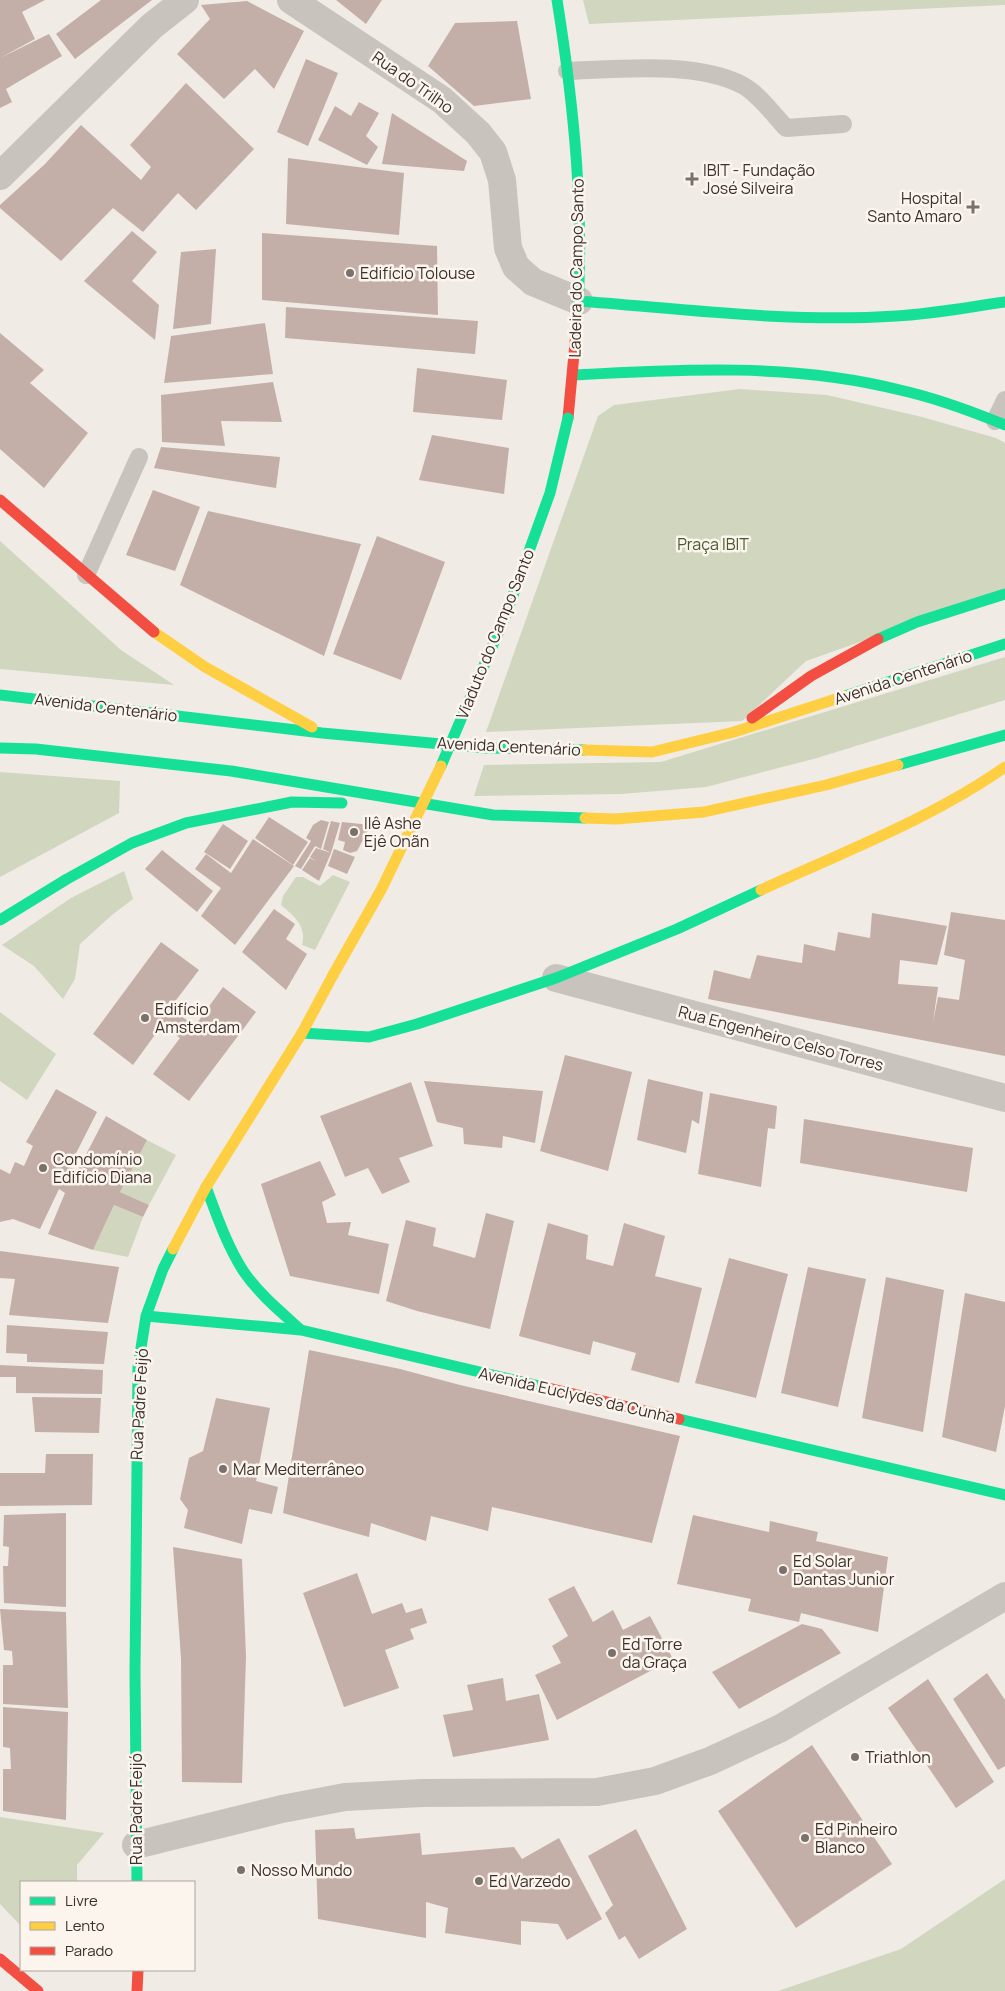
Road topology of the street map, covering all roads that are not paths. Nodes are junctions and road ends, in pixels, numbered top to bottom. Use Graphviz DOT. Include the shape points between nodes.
graph roads {
  1 [pos="185,0"];
  2 [pos="291,0"];
  3 [pos="557,0"];
  4 [pos="567,71"];
  5 [pos="843,124"];
  6 [pos="0,176"];
  7 [pos="578,301"];
  8 [pos="1005,302"];
  9 [pos="574,375"];
  10 [pos="1005,400"];
  11 [pos="568,418"];
  12 [pos="1000,423"];
  13 [pos="139,457"];
  14 [pos="0,500"];
  15 [pos="86,575"];
  16 [pos="1005,594"];
  17 [pos="1005,644"];
  18 [pos="0,694"];
  19 [pos="734,732"];
  20 [pos="322,733"];
  21 [pos="1005,735"];
  22 [pos="0,748"];
  23 [pos="1005,767"];
  24 [pos="439,805"];
  25 [pos="0,920"];
  26 [pos="333,976"];
  27 [pos="556,978"];
  28 [pos="302,1032"];
  29 [pos="1005,1098"];
  30 [pos="206,1187"];
  31 [pos="146,1316"];
  32 [pos="301,1330"];
  33 [pos="1005,1495"];
  34 [pos="1005,1596"];
  35 [pos="136,1845"];
  36 [pos="137,1881"];
  37 [pos="0,1959"];
  38 [pos="138,1971"];
  39 [pos="38,1991"];
  40 [pos="137,1991"];
  1 -- 6 [label="street" via="152,26"];
  2 -- 7 [label="street, Rua do Trilho" via="442,100 478,133 493,152 502,180 508,248 516,267 533,282"];
  3 -- 4 [label="main road, Ladeira do Campo Santo"];
  4 -- 5 [label="lane" via="684,70 716,74 744,86 786,128"];
  4 -- 7 [label="main road, Ladeira do Campo Santo" via="577,154"];
  7 -- 8 [label="main road" via="814,317 883,317"];
  7 -- 9 [label="main road, Ladeira do Campo Santo"];
  9 -- 11 [label="main road, Ladeira do Campo Santo"];
  9 -- 12 [label="main road" via="737,369 806,373 873,382 933,398"];
  10 -- 12 [label="lane"];
  11 -- 26 [label="main road, Viaduto do Campo Santo, bridge" via="550,494 507,612 444,759 386,881"];
  13 -- 15 [label="lane"];
  14 -- 15 [label="main road"];
  15 -- 20 [label="main road" via="149,629 205,667"];
  16 -- 19 [label="main road" via="919,622 850,652 799,683"];
  17 -- 19 [label="main road, Avenida Centenário"];
  18 -- 20 [label="main road, Avenida Centenário"];
  19 -- 20 [label="main road, Avenida Centenário" via="652,752 484,748"];
  21 -- 24 [label="main road" via="826,785 704,812 616,819 493,815"];
  22 -- 24 [label="main road" via="36,749 231,771"];
  23 -- 27 [label="main road" via="981,784 921,816 677,929"];
  24 -- 25 [label="main road" via="292,802 186,823 132,844"];
  26 -- 28 [label="main road, Rua Padre Feijó"];
  27 -- 28 [label="main road" via="369,1037"];
  27 -- 29 [label="street, Rua Engenheiro Celso Torres"];
  28 -- 30 [label="main road, Rua Padre Feijó"];
  30 -- 31 [label="main road, Rua Padre Feijó" via="162,1270"];
  30 -- 32 [label="main road" via="222,1228 245,1272 270,1302"];
  31 -- 32 [label="main road, Avenida Euclydes da Cunha"];
  31 -- 35 [label="main road, Rua Padre Feijó" via="138,1367 135,1510"];
  32 -- 33 [label="main road, Avenida Euclydes da Cunha"];
  34 -- 35 [label="street" via="781,1728 710,1761 655,1781 597,1792 345,1797"];
  35 -- 36 [label="main road, Rua Padre Feijó"];
  37 -- 39 [label="main road"];
  38 -- 40 [label="main road"];
}
